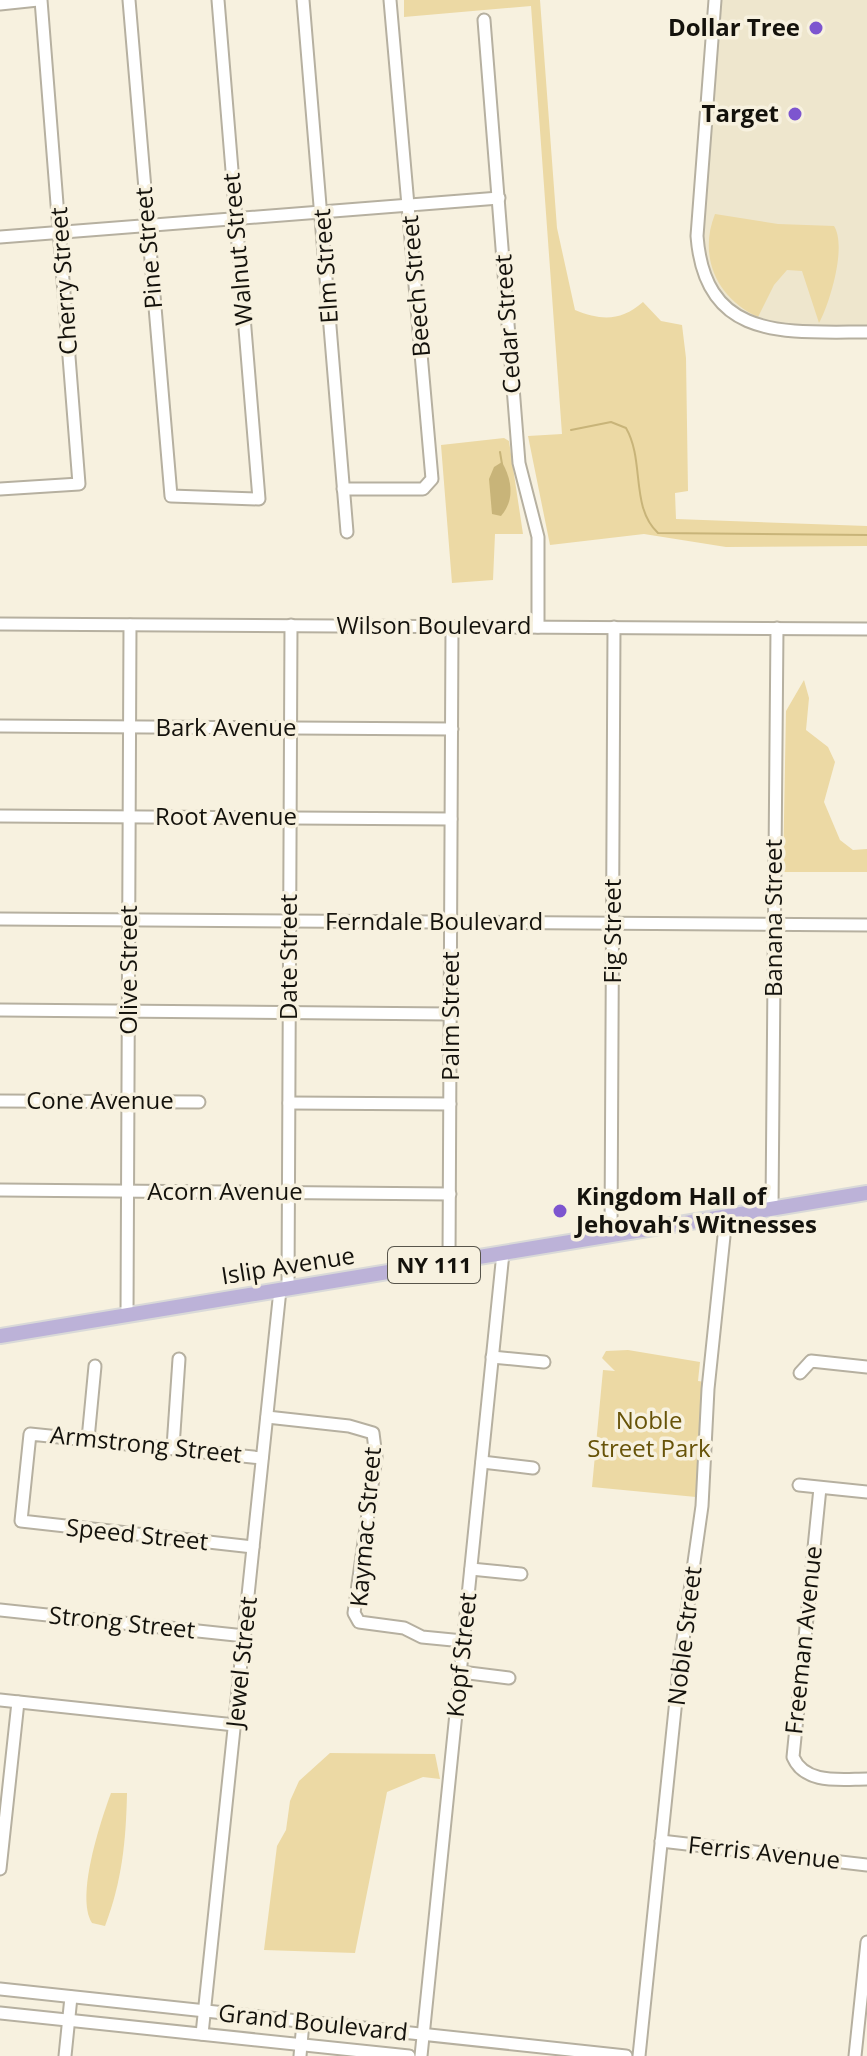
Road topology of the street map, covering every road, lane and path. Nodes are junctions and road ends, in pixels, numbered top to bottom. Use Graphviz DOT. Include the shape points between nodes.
graph roads {
  1 [pos="40,0"];
  2 [pos="129,0"];
  3 [pos="218,0"];
  4 [pos="303,0"];
  5 [pos="390,0"];
  6 [pos="715,0"];
  7 [pos="0,4"];
  8 [pos="484,20"];
  9 [pos="499,198"];
  10 [pos="410,205"];
  11 [pos="322,212"];
  12 [pos="235,218"];
  13 [pos="147,226"];
  14 [pos="60,232"];
  15 [pos="0,237"];
  16 [pos="867,332"];
  17 [pos="0,489"];
  18 [pos="343,489"];
  19 [pos="171,496"];
  20 [pos="347,532"];
  21 [pos="0,624"];
  22 [pos="130,625"];
  23 [pos="291,625"];
  24 [pos="452,627"];
  25 [pos="538,627"];
  26 [pos="614,627"];
  27 [pos="777,628"];
  28 [pos="867,629"];
  29 [pos="0,726"];
  30 [pos="129,727"];
  31 [pos="291,728"];
  32 [pos="452,729"];
  33 [pos="0,816"];
  34 [pos="129,817"];
  35 [pos="290,817"];
  36 [pos="451,819"];
  37 [pos="0,919"];
  38 [pos="129,920"];
  39 [pos="289,921"];
  40 [pos="451,922"];
  41 [pos="613,923"];
  42 [pos="774,924"];
  43 [pos="867,925"];
  44 [pos="0,1010"];
  45 [pos="128,1012"];
  46 [pos="289,1013"];
  47 [pos="450,1014"];
  48 [pos="0,1101"];
  49 [pos="128,1101"];
  50 [pos="199,1102"];
  51 [pos="289,1103"];
  52 [pos="450,1104"];
  53 [pos="0,1190"];
  54 [pos="128,1191"];
  55 [pos="288,1192"];
  56 [pos="867,1193"];
  57 [pos="450,1194"];
  58 [pos="772,1208"];
  59 [pos="726,1217"];
  60 [pos="611,1234"];
  61 [pos="503,1253"];
  62 [pos="449,1262"];
  63 [pos="284,1289"];
  64 [pos="127,1315"];
  65 [pos="0,1336"];
  66 [pos="492,1357"];
  67 [pos="179,1359"];
  68 [pos="544,1362"];
  69 [pos="95,1366"];
  70 [pos="867,1367"];
  71 [pos="800,1373"];
  72 [pos="267,1417"];
  73 [pos="88,1439"];
  74 [pos="173,1447"];
  75 [pos="262,1458"];
  76 [pos="482,1462"];
  77 [pos="533,1468"];
  78 [pos="799,1485"];
  79 [pos="820,1488"];
  80 [pos="867,1492"];
  81 [pos="21,1521"];
  82 [pos="253,1547"];
  83 [pos="471,1569"];
  84 [pos="521,1574"];
  85 [pos="0,1610"];
  86 [pos="245,1636"];
  87 [pos="463,1641"];
  88 [pos="461,1672"];
  89 [pos="509,1678"];
  90 [pos="0,1700"];
  91 [pos="18,1702"];
  92 [pos="235,1725"];
  93 [pos="867,1779"];
  94 [pos="661,1841"];
  95 [pos="867,1865"];
  96 [pos="0,1869"];
  97 [pos="867,1942"];
  98 [pos="0,1989"];
  99 [pos="71,1997"];
  100 [pos="204,2011"];
  101 [pos="0,2013"];
  102 [pos="68,2019"];
  103 [pos="303,2022"];
  104 [pos="202,2034"];
  105 [pos="423,2034"];
  106 [pos="300,2050"];
  107 [pos="534,2051"];
  108 [pos="65,2056"];
  109 [pos="409,2056"];
  110 [pos="421,2056"];
  111 [pos="626,2056"];
  112 [pos="639,2056"];
  113 [pos="855,2056"];
  1 -- 7 [label="street"];
  1 -- 14 [label="street, Cherry Street"];
  2 -- 13 [label="street, Pine Street"];
  3 -- 12 [label="street, Walnut Street"];
  4 -- 11 [label="street, Elm Street"];
  5 -- 10 [label="street, Beech Street"];
  6 -- 16 [label="street" via="697,236 708,285 732,314 776,330"];
  8 -- 9 [label="street, Cedar Street"];
  9 -- 10 [label="street"];
  9 -- 25 [label="street, Cedar Street" via="519,463 538,537"];
  10 -- 11 [label="street"];
  10 -- 18 [label="street, Beech Street" via="432,479 423,489"];
  11 -- 12 [label="street"];
  11 -- 18 [label="street, Elm Street"];
  12 -- 13 [label="street"];
  12 -- 19 [label="street, Walnut Street" via="259,499"];
  13 -- 14 [label="street"];
  13 -- 19 [label="street, Pine Street"];
  14 -- 15 [label="street"];
  14 -- 17 [label="street, Cherry Street" via="79,484"];
  18 -- 20 [label="street, Elm Street"];
  21 -- 22 [label="street, Wilson Boulevard"];
  22 -- 23 [label="street, Wilson Boulevard"];
  22 -- 30 [label="street, Olive Street"];
  23 -- 24 [label="street, Wilson Boulevard"];
  23 -- 31 [label="street, Date Street"];
  24 -- 25 [label="street, Wilson Boulevard"];
  24 -- 32 [label="street, Palm Street"];
  25 -- 26 [label="street, Wilson Boulevard"];
  26 -- 27 [label="street, Wilson Boulevard"];
  26 -- 41 [label="street, Fig Street"];
  27 -- 28 [label="street, Wilson Boulevard"];
  27 -- 42 [label="street, Banana Street"];
  29 -- 30 [label="street, Bark Avenue"];
  30 -- 31 [label="street, Bark Avenue"];
  30 -- 34 [label="street, Olive Street"];
  31 -- 32 [label="street, Bark Avenue"];
  31 -- 35 [label="street, Date Street"];
  32 -- 36 [label="street, Palm Street"];
  33 -- 34 [label="street, Root Avenue"];
  34 -- 35 [label="street, Root Avenue"];
  34 -- 38 [label="street, Olive Street"];
  35 -- 36 [label="street, Root Avenue"];
  35 -- 39 [label="street, Date Street"];
  36 -- 40 [label="street, Palm Street"];
  37 -- 38 [label="street, Ferndale Boulevard"];
  38 -- 39 [label="street, Ferndale Boulevard"];
  38 -- 45 [label="street, Olive Street"];
  39 -- 40 [label="street, Ferndale Boulevard"];
  39 -- 46 [label="street, Date Street"];
  40 -- 41 [label="street, Ferndale Boulevard"];
  40 -- 47 [label="street, Palm Street"];
  41 -- 42 [label="street, Ferndale Boulevard"];
  41 -- 60 [label="street, Fig Street"];
  42 -- 43 [label="street, Ferndale Boulevard"];
  42 -- 58 [label="street, Banana Street"];
  44 -- 45 [label="street"];
  45 -- 46 [label="street"];
  45 -- 49 [label="street, Olive Street"];
  46 -- 47 [label="street"];
  46 -- 51 [label="street, Date Street"];
  47 -- 52 [label="street, Palm Street"];
  48 -- 49 [label="street, Cone Avenue"];
  49 -- 50 [label="street, Cone Avenue"];
  49 -- 54 [label="street, Olive Street"];
  51 -- 52 [label="street"];
  51 -- 55 [label="street, Date Street"];
  52 -- 57 [label="street, Palm Street"];
  53 -- 54 [label="street, Acorn Avenue"];
  54 -- 55 [label="street, Acorn Avenue"];
  54 -- 64 [label="street, Olive Street"];
  55 -- 57 [label="street, Acorn Avenue"];
  55 -- 63 [label="street, Date Street"];
  56 -- 58 [label="main road, Islip Avenue / NY 111"];
  57 -- 62 [label="street, Palm Street"];
  58 -- 59 [label="main road, Islip Avenue / NY 111"];
  59 -- 60 [label="main road, Islip Avenue / NY 111"];
  59 -- 94 [label="street, Noble Street" via="702,1506"];
  60 -- 61 [label="main road, Islip Avenue / NY 111"];
  61 -- 62 [label="main road, Islip Avenue / NY 111"];
  61 -- 66 [label="street, Kopf Street"];
  62 -- 63 [label="main road, Islip Avenue / NY 111"];
  63 -- 64 [label="main road, Islip Avenue / NY 111"];
  63 -- 72 [label="street, Jewel Street"];
  64 -- 65 [label="main road, Islip Avenue / NY 111"];
  66 -- 68 [label="street"];
  66 -- 76 [label="street, Kopf Street"];
  67 -- 74 [label="street"];
  69 -- 73 [label="street"];
  70 -- 71 [label="street" via="811,1361"];
  72 -- 75 [label="street, Jewel Street"];
  72 -- 87 [label="street, Kaymac Street" via="373,1433 376,1457 354,1613 359,1622"];
  73 -- 74 [label="street, Armstrong Street"];
  73 -- 81 [label="street, Armstrong Street" via="30,1434"];
  74 -- 75 [label="street, Armstrong Street"];
  75 -- 82 [label="street, Jewel Street"];
  76 -- 77 [label="street"];
  76 -- 83 [label="street, Kopf Street"];
  78 -- 79 [label="street"];
  79 -- 80 [label="street"];
  79 -- 93 [label="street, Freeman Avenue" via="793,1757 810,1775"];
  81 -- 82 [label="street, Speed Street"];
  82 -- 86 [label="street, Jewel Street"];
  83 -- 84 [label="street"];
  83 -- 87 [label="street, Kopf Street"];
  85 -- 86 [label="street, Strong Street"];
  86 -- 92 [label="street, Jewel Street"];
  87 -- 88 [label="street, Kopf Street"];
  88 -- 89 [label="street"];
  88 -- 105 [label="street, Kopf Street"];
  90 -- 91 [label="street"];
  91 -- 92 [label="street"];
  91 -- 96 [label="street"];
  92 -- 100 [label="street, Jewel Street"];
  94 -- 95 [label="street, Ferris Avenue"];
  94 -- 112 [label="street, Noble Street"];
  97 -- 113 [label="street"];
  98 -- 99 [label="street, Grand Boulevard"];
  99 -- 100 [label="street, Grand Boulevard"];
  99 -- 102 [label="street"];
  100 -- 103 [label="street, Grand Boulevard"];
  100 -- 104 [label="street, Jewel Street"];
  101 -- 102 [label="street, Grand Boulevard"];
  102 -- 104 [label="street, Grand Boulevard"];
  102 -- 108 [label="street"];
  103 -- 105 [label="street, Grand Boulevard"];
  103 -- 106 [label="street"];
  104 -- 106 [label="street, Grand Boulevard"];
  105 -- 107 [label="street, Grand Boulevard"];
  105 -- 110 [label="street, Kopf Street"];
  106 -- 109 [label="street, Grand Boulevard"];
  107 -- 111 [label="street, Grand Boulevard"];
}
